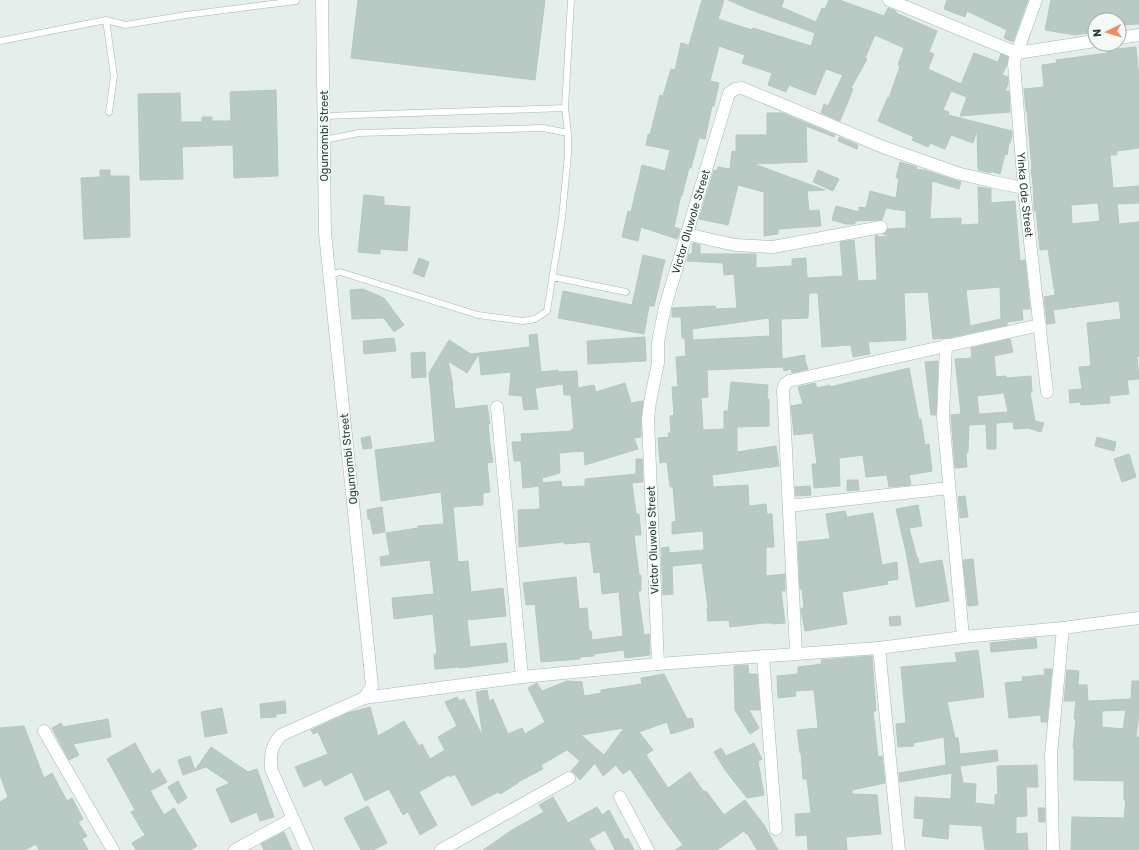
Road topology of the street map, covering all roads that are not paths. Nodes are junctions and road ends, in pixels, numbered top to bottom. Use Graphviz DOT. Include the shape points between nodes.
graph roads {
  1 [pos="322,0"];
  2 [pos="571,0"];
  3 [pos="889,0"];
  4 [pos="1036,0"];
  5 [pos="296,1"];
  6 [pos="106,20"];
  7 [pos="1139,34"];
  8 [pos="1127,36"];
  9 [pos="0,41"];
  10 [pos="1087,42"];
  11 [pos="1017,53"];
  12 [pos="565,108"];
  13 [pos="110,112"];
  14 [pos="324,116"];
  15 [pos="568,133"];
  16 [pos="324,140"];
  17 [pos="1024,188"];
  18 [pos="881,227"];
  19 [pos="686,234"];
  20 [pos="330,275"];
  21 [pos="553,277"];
  22 [pos="626,292"];
  23 [pos="1040,325"];
  24 [pos="946,345"];
  25 [pos="1047,392"];
  26 [pos="497,407"];
  27 [pos="949,488"];
  28 [pos="789,506"];
  29 [pos="1139,618"];
  30 [pos="1063,628"];
  31 [pos="963,637"];
  32 [pos="878,648"];
  33 [pos="796,653"];
  34 [pos="763,656"];
  35 [pos="658,664"];
  36 [pos="522,678"];
  37 [pos="364,698"];
  38 [pos="44,731"];
  39 [pos="569,778"];
  40 [pos="620,797"];
  41 [pos="292,819"];
  42 [pos="776,829"];
  43 [pos="113,850"];
  44 [pos="235,850"];
  45 [pos="307,850"];
  46 [pos="441,850"];
  47 [pos="648,850"];
  48 [pos="899,850"];
  49 [pos="1053,850"];
  1 -- 14 [label="street, Ogunrombi Street"];
  2 -- 12 [label="lane"];
  3 -- 11 [label="street"];
  4 -- 11 [label="street, Yinka Ode Street"];
  5 -- 6 [label="lane" via="124,25"];
  6 -- 9 [label="lane"];
  6 -- 13 [label="lane" via="114,76"];
  7 -- 8 [label="street"];
  10 -- 11 [label="street"];
  11 -- 17 [label="street, Yinka Ode Street" via="1014,64"];
  12 -- 14 [label="lane"];
  12 -- 15 [label="lane"];
  14 -- 16 [label="street, Ogunrombi Street"];
  15 -- 16 [label="lane" via="543,128 359,133"];
  15 -- 21 [label="lane" via="562,218"];
  16 -- 20 [label="street, Ogunrombi Street" via="325,233"];
  17 -- 19 [label="street, Victor Oluwole Street" via="957,173 883,147 742,88 729,93"];
  17 -- 23 [label="street, Yinka Ode Street"];
  18 -- 19 [label="street" via="773,247 735,245"];
  19 -- 35 [label="street, Victor Oluwole Street" via="664,308 648,419"];
  20 -- 21 [label="lane" via="340,272 478,315 523,321 535,319 547,311"];
  20 -- 37 [label="street, Ogunrombi Street" via="372,686"];
  21 -- 22 [label="lane"];
  23 -- 24 [label="street"];
  23 -- 25 [label="street, Yinka Ode Street"];
  24 -- 27 [label="street" via="943,417"];
  24 -- 28 [label="street" via="785,384 783,390"];
  26 -- 36 [label="street"];
  27 -- 28 [label="street"];
  27 -- 31 [label="street"];
  28 -- 33 [label="street"];
  29 -- 30 [label="street"];
  30 -- 31 [label="street"];
  30 -- 49 [label="street" via="1051,755"];
  31 -- 32 [label="street"];
  32 -- 33 [label="street"];
  32 -- 48 [label="street"];
  33 -- 34 [label="street"];
  34 -- 35 [label="street"];
  34 -- 42 [label="street"];
  35 -- 36 [label="street"];
  36 -- 37 [label="street"];
  37 -- 41 [label="street" via="281,735 273,744 272,769"];
  38 -- 43 [label="street"];
  39 -- 46 [label="street"];
  40 -- 47 [label="street"];
  41 -- 44 [label="street"];
  41 -- 45 [label="street"];
}
